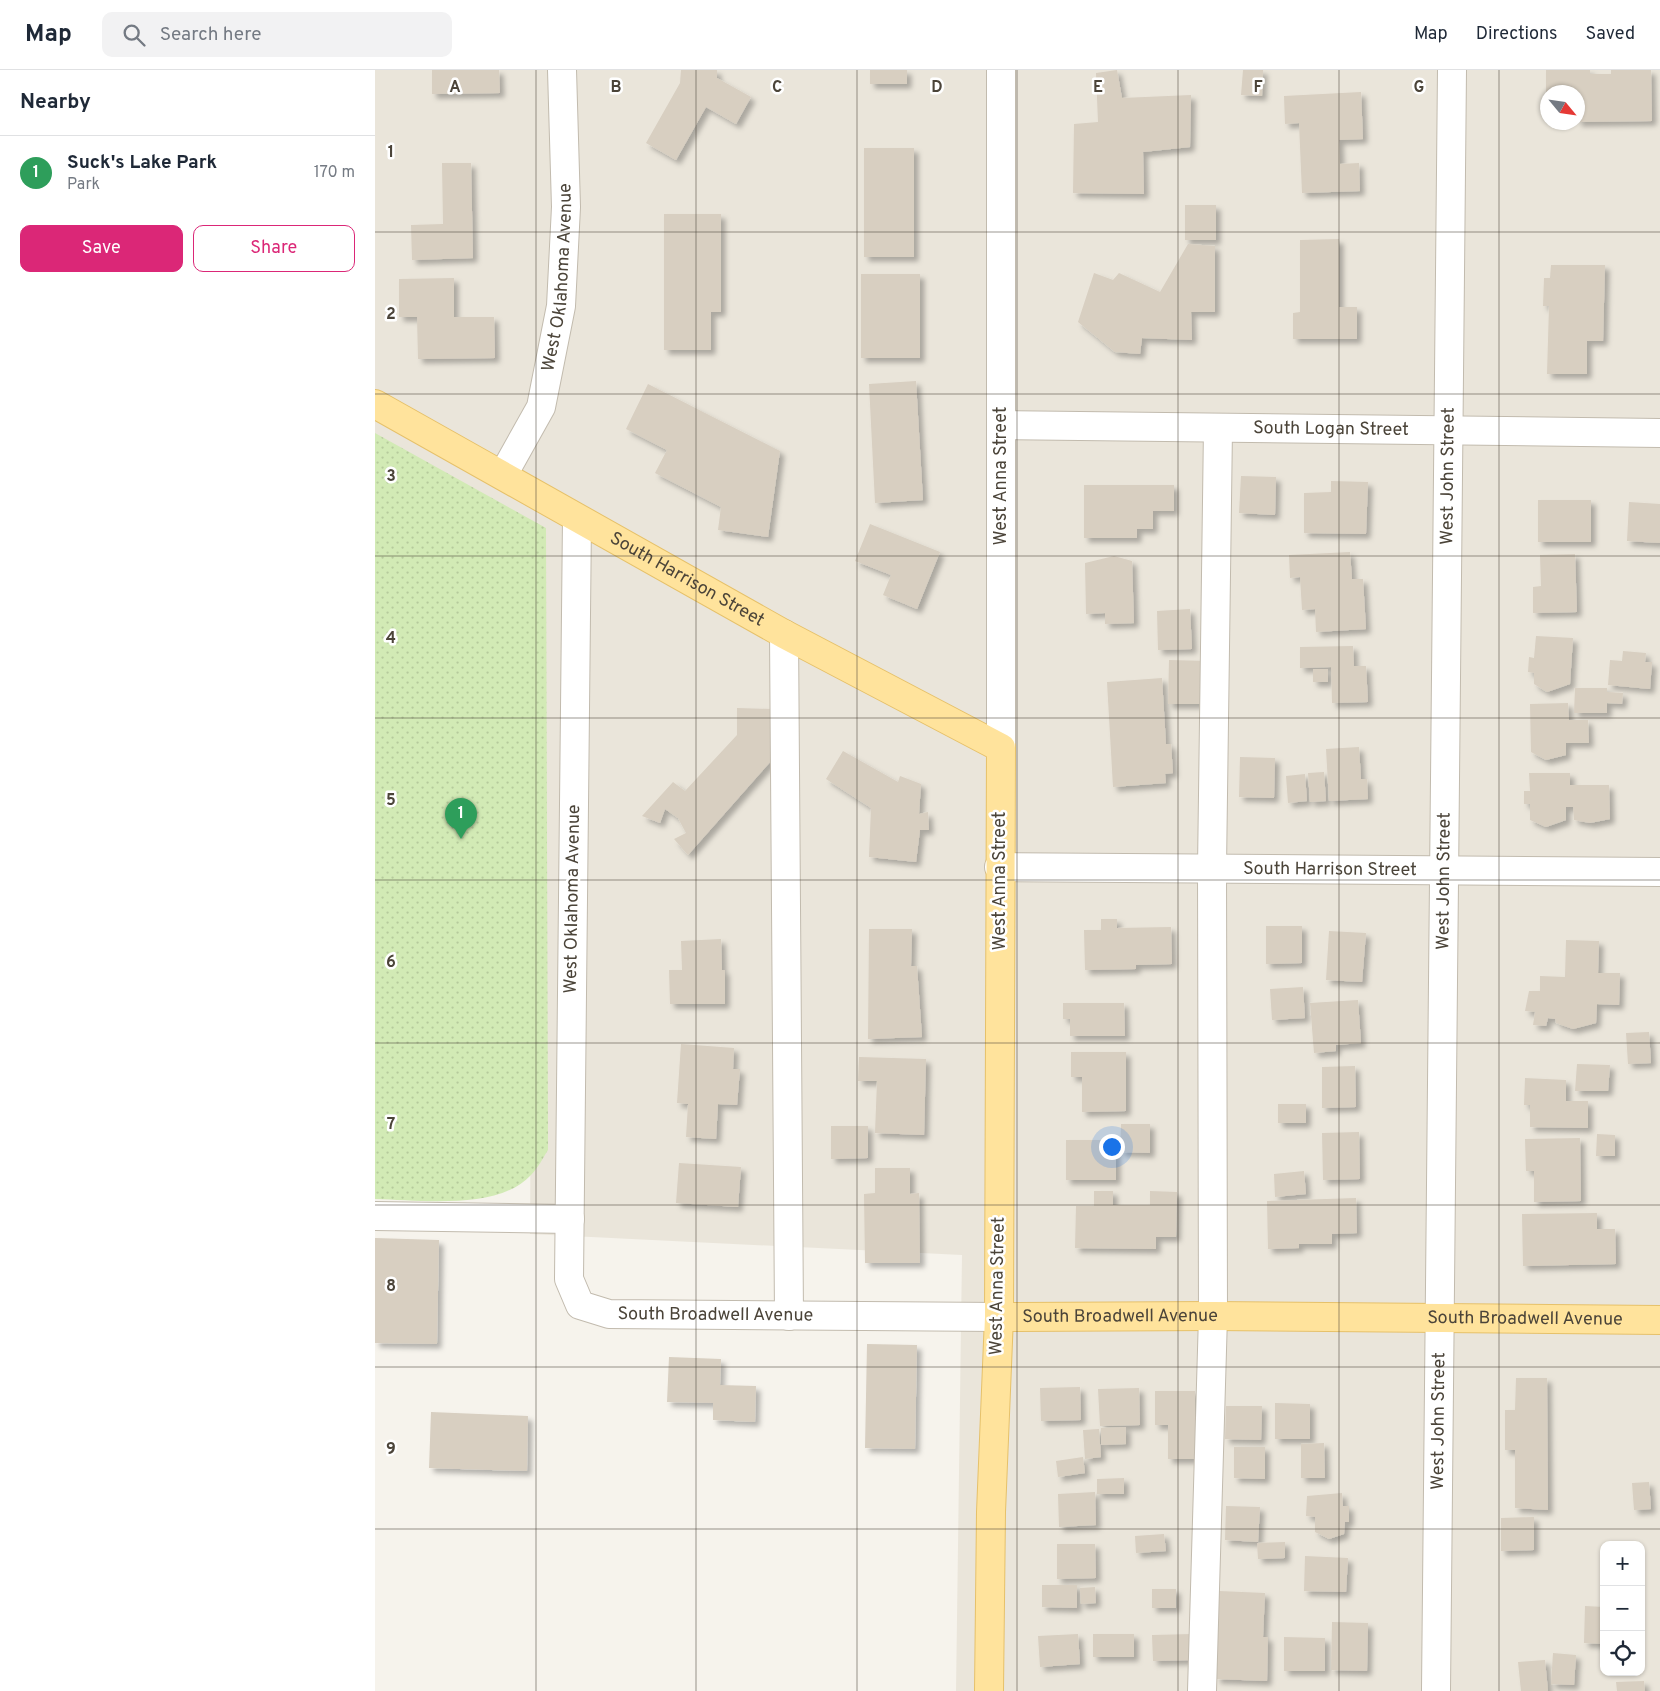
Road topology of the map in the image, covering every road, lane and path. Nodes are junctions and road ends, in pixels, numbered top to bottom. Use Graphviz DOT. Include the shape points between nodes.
graph roads {
  1 [pos="562,70"];
  2 [pos="1001,70"];
  3 [pos="1452,70"];
  4 [pos="375,404"];
  5 [pos="1001,425"];
  6 [pos="1218,428"];
  7 [pos="1448,430"];
  8 [pos="1660,433"];
  9 [pos="503,475"];
  10 [pos="577,519"];
  11 [pos="784,634"];
  12 [pos="1001,748"];
  13 [pos="999,867"];
  14 [pos="1212,868"];
  15 [pos="1445,870"];
  16 [pos="1660,872"];
  17 [pos="375,1216"];
  18 [pos="570,1219"];
  19 [pos="569,1279"];
  20 [pos="789,1316"];
  21 [pos="1213,1316"];
  22 [pos="999,1318"];
  23 [pos="1440,1318"];
  24 [pos="1660,1320"];
  25 [pos="989,1691"];
  26 [pos="1202,1691"];
  27 [pos="1436,1691"];
  1 -- 9 [label="street, West Oklahoma Avenue" via="566,206 561,306 541,407"];
  2 -- 5 [label="street, West Anna Street"];
  3 -- 7 [label="street, West John Street"];
  4 -- 9 [label="main road, South Harrison Street"];
  5 -- 6 [label="street, South Logan Street"];
  5 -- 12 [label="street, West Anna Street"];
  6 -- 7 [label="street, South Logan Street"];
  6 -- 14 [label="street"];
  7 -- 8 [label="street, South Logan Street"];
  7 -- 15 [label="street, West John Street"];
  9 -- 10 [label="main road, South Harrison Street"];
  10 -- 11 [label="main road, South Harrison Street"];
  10 -- 18 [label="street, West Oklahoma Avenue"];
  11 -- 12 [label="main road, South Harrison Street"];
  11 -- 20 [label="street"];
  12 -- 13 [label="main road, West Anna Street"];
  13 -- 14 [label="street, South Harrison Street"];
  13 -- 22 [label="main road, West Anna Street"];
  14 -- 15 [label="street, South Harrison Street"];
  14 -- 21 [label="street"];
  15 -- 16 [label="street, South Harrison Street"];
  15 -- 23 [label="street, West John Street"];
  17 -- 18 [label="street"];
  18 -- 19 [label="street, West Oklahoma Avenue"];
  19 -- 20 [label="street, South Broadwell Avenue" via="580,1305 609,1314"];
  20 -- 22 [label="street, South Broadwell Avenue"];
  21 -- 22 [label="main road, South Broadwell Avenue"];
  21 -- 23 [label="main road, South Broadwell Avenue"];
  21 -- 26 [label="street"];
  22 -- 25 [label="main road, West Anna Street" via="991,1512"];
  23 -- 24 [label="main road, South Broadwell Avenue"];
  23 -- 27 [label="street, West John Street"];
}
